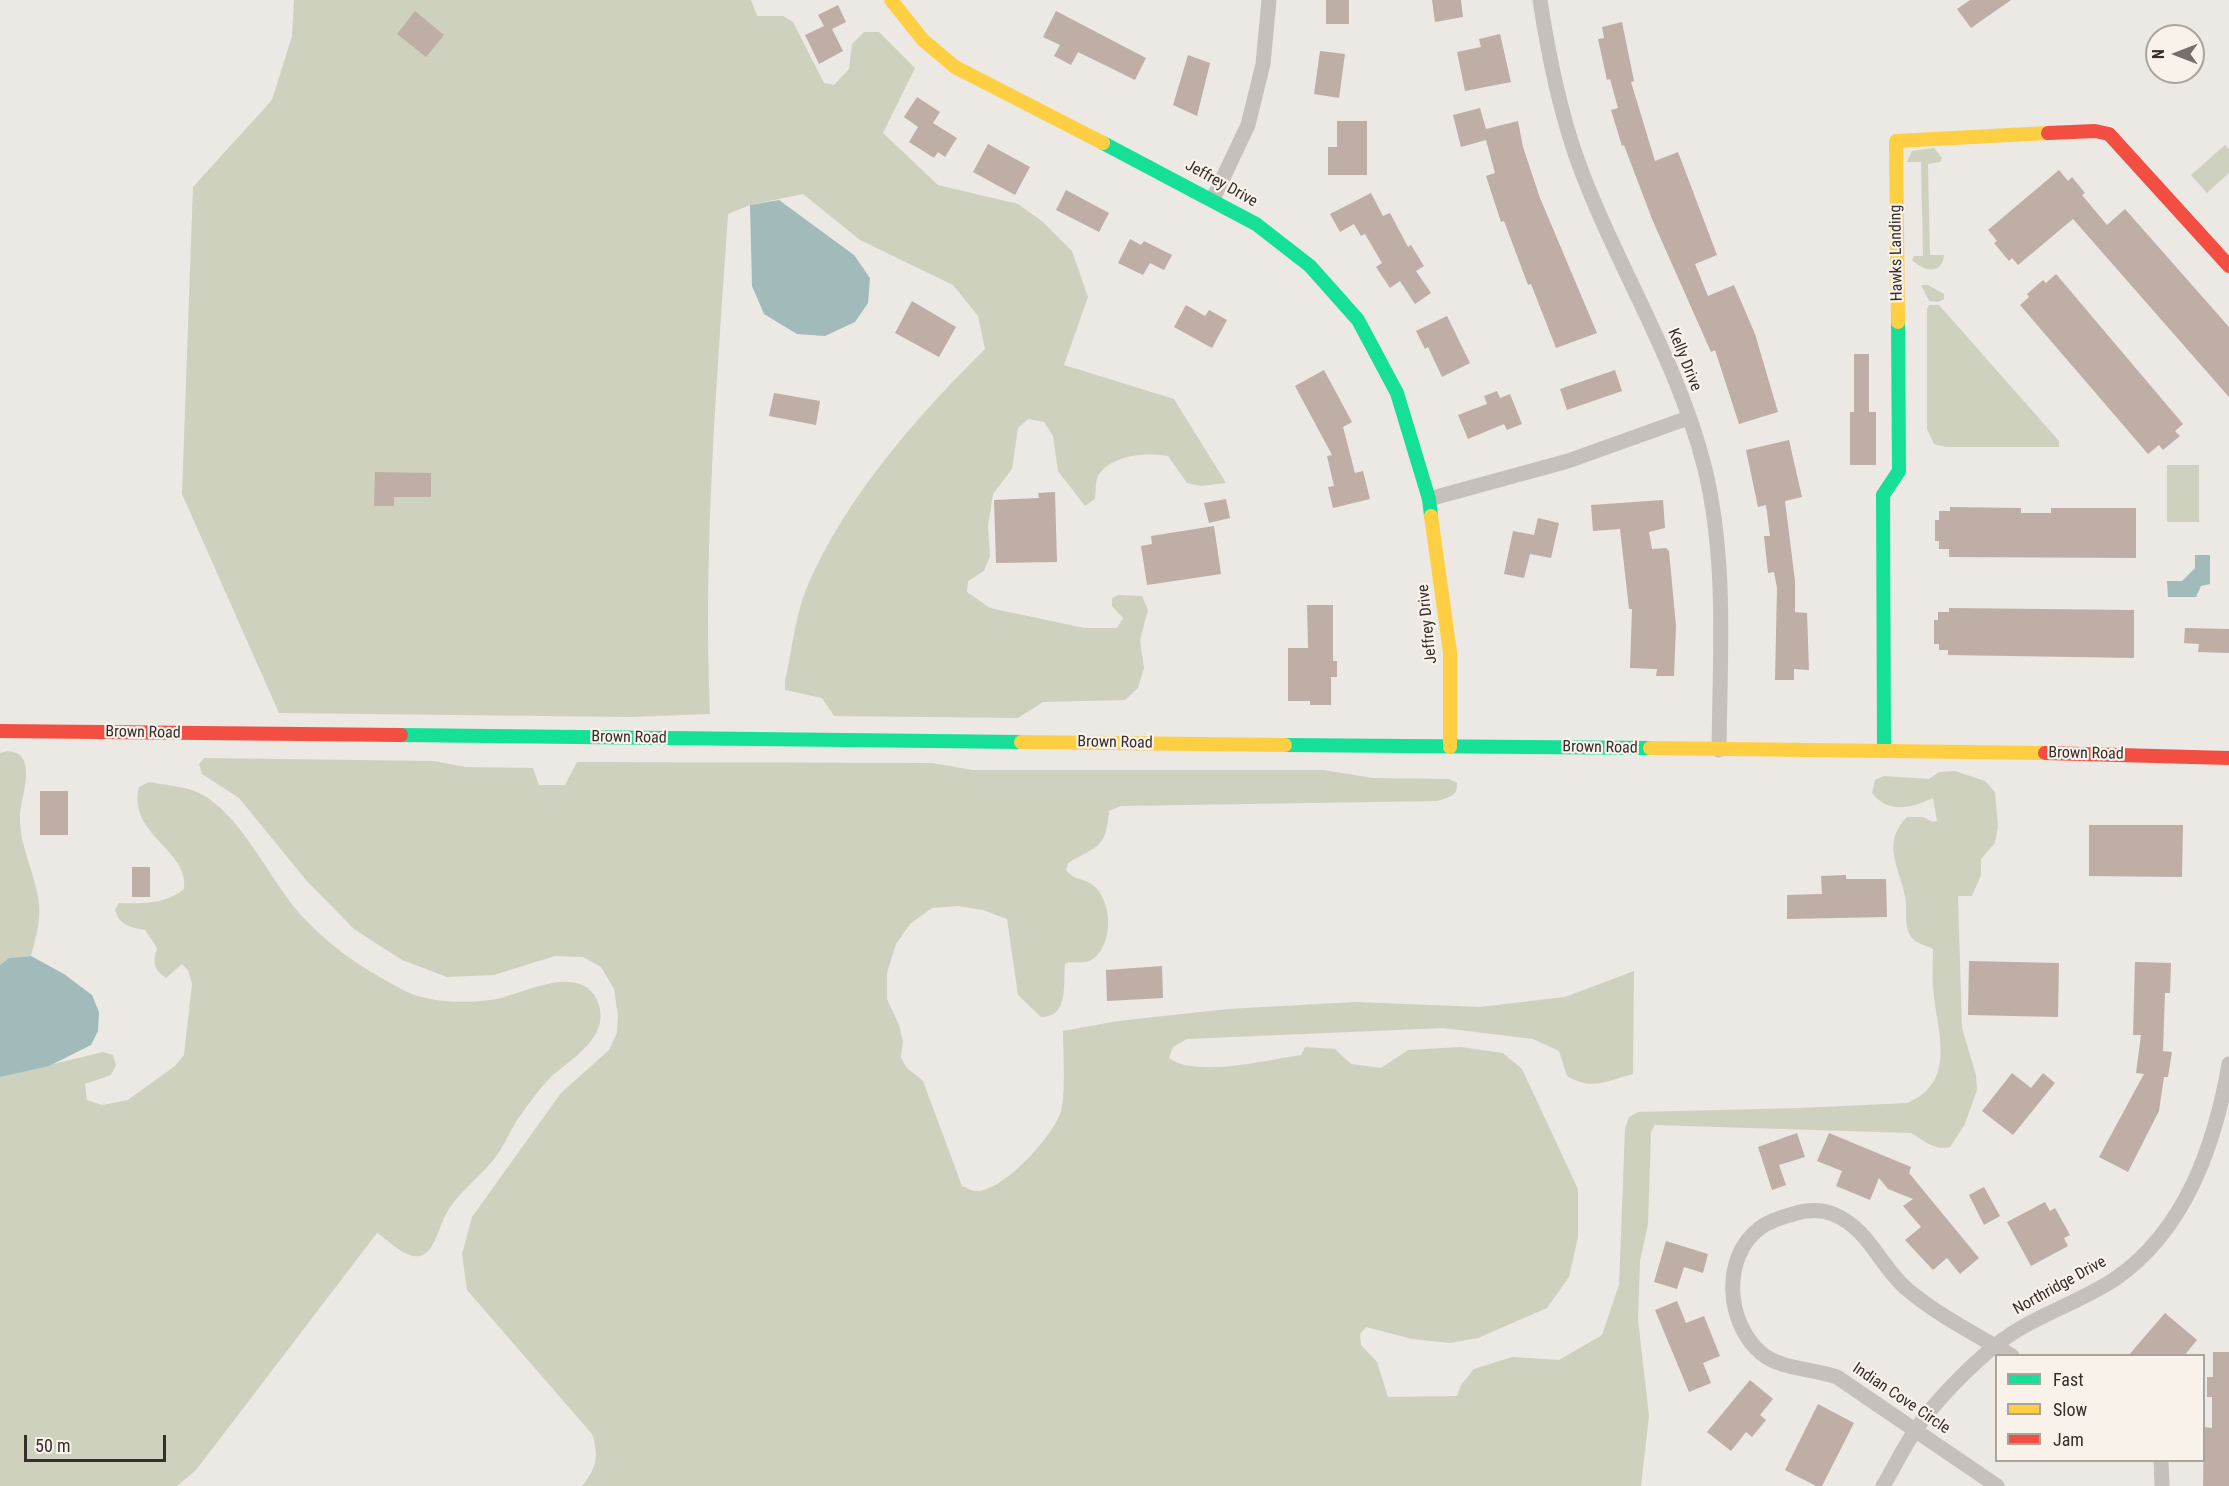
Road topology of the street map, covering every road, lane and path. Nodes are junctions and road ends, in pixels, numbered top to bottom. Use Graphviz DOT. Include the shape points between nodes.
graph roads {
  1 [pos="891,0"];
  2 [pos="1269,0"];
  3 [pos="1539,0"];
  4 [pos="1213,199"];
  5 [pos="2229,266"];
  6 [pos="1688,418"];
  7 [pos="1429,499"];
  8 [pos="0,731"];
  9 [pos="1450,747"];
  10 [pos="1719,750"];
  11 [pos="1884,751"];
  12 [pos="2229,758"];
  13 [pos="2229,1064"];
  14 [pos="1995,1346"];
  15 [pos="2009,1354"];
  16 [pos="1916,1429"];
  17 [pos="2161,1462"];
  18 [pos="1884,1486"];
  19 [pos="1997,1486"];
  20 [pos="2162,1486"];
  1 -- 4 [label="street, Jeffrey Drive" via="923,40 955,67"];
  2 -- 4 [label="street" via="1263,64 1248,125"];
  3 -- 6 [label="street, Kelly Drive" via="1577,159"];
  4 -- 7 [label="street, Jeffrey Drive" via="1256,224 1310,266 1358,320 1397,393"];
  5 -- 11 [label="street, Hawks Landing" via="2109,135 2095,131 1896,141 1899,471 1883,495"];
  6 -- 7 [label="street" via="1568,461"];
  6 -- 10 [label="street, Kelly Drive" via="1704,469 1718,544 1722,628"];
  7 -- 9 [label="street, Jeffrey Drive" via="1450,652"];
  8 -- 9 [label="street, Brown Road"];
  9 -- 10 [label="street, Brown Road"];
  10 -- 11 [label="street, Brown Road"];
  11 -- 12 [label="street, Brown Road"];
  13 -- 14 [label="street, Northridge Drive" via="2220,1116 2192,1188 2157,1241 2115,1278 2024,1326"];
  14 -- 15 [label="street, Indian Cove Circle"];
  14 -- 16 [label="street, Northridge Drive"];
  14 -- 16 [label="street, Indian Cove Circle" via="1908,1290 1887,1269 1872,1242 1854,1225 1832,1213 1808,1210 1760,1228 1742,1248 1733,1279 1734,1309 1744,1333 1761,1353 1784,1364 1837,1377"];
  16 -- 18 [label="street, Northridge Drive"];
  16 -- 19 [label="street, Indian Cove Circle"];
  17 -- 20 [label="street"];
}
